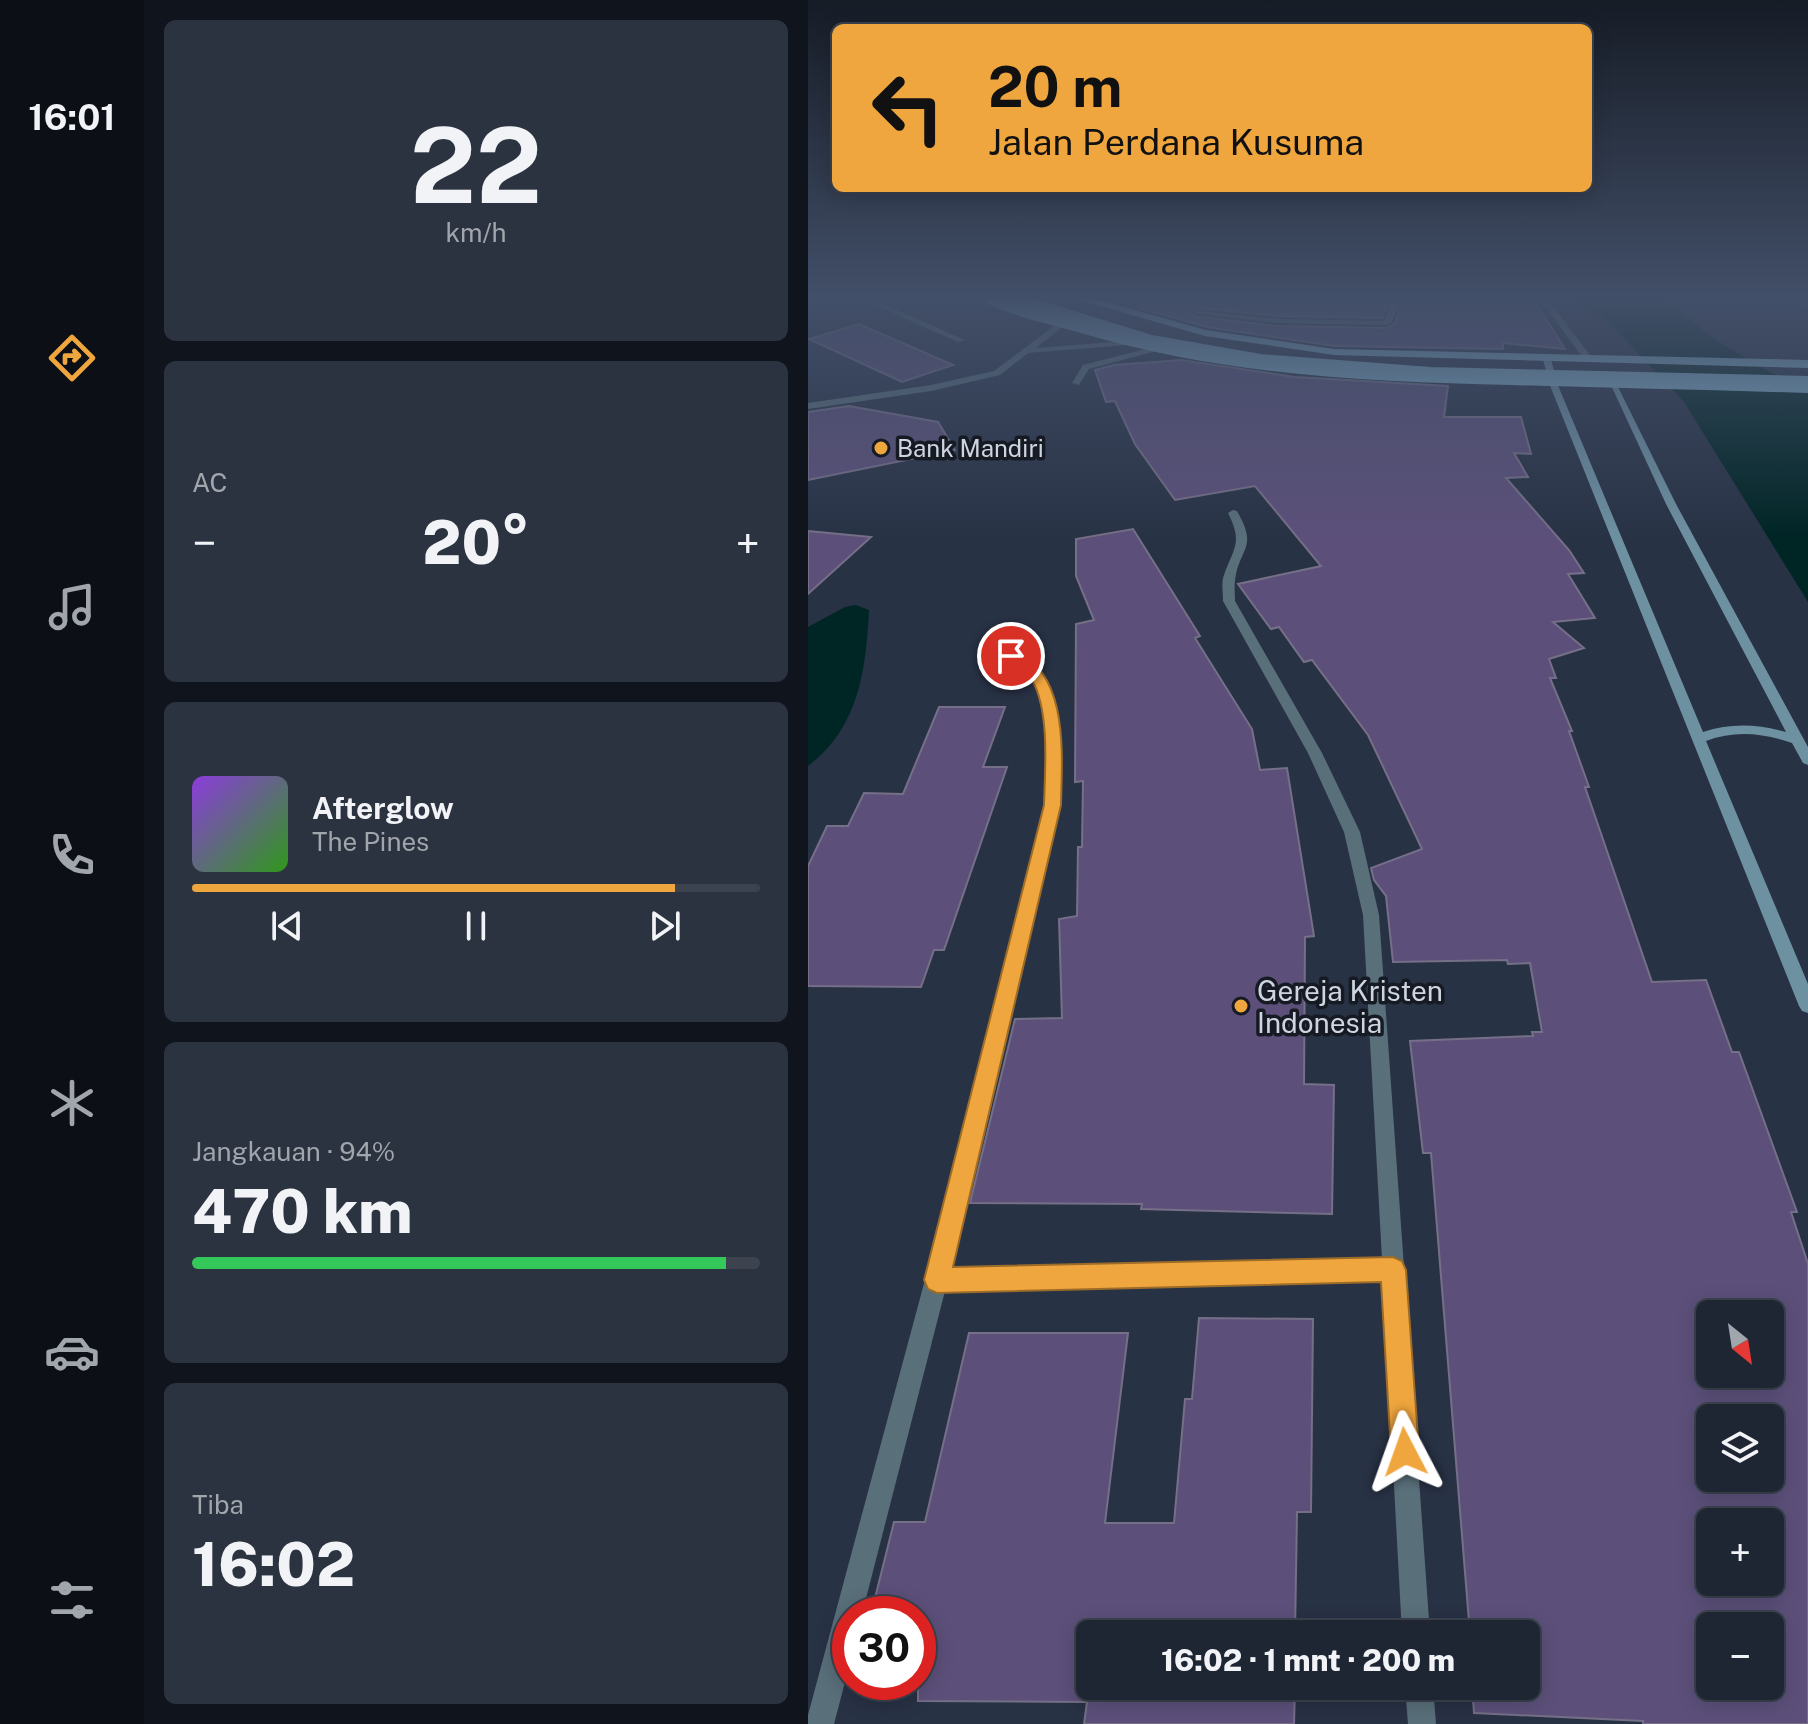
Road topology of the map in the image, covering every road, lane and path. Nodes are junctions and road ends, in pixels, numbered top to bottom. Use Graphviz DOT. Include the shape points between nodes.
graph roads {
  1 [pos="976,378"];
  2 [pos="1079,378"];
  3 [pos="1402,378"];
  4 [pos="1659,378"];
  5 [pos="1552,380"];
  6 [pos="1647,382"];
  7 [pos="1808,382"];
  8 [pos="1076,383"];
  9 [pos="1613,385"];
  10 [pos="1808,389"];
  11 [pos="808,406"];
  12 [pos="1233,513"];
  13 [pos="996,649"];
  14 [pos="1700,738"];
  15 [pos="1798,740"];
  16 [pos="1808,760"];
  17 [pos="1808,1006"];
  18 [pos="1393,1270"];
  19 [pos="937,1280"];
  20 [pos="1415,1620"];
  21 [pos="1420,1700"];
  22 [pos="820,1724"];
  23 [pos="1422,1724"];
  1 -- 11 [label="street"];
  2 -- 8 [label="street"];
  3 -- 5 [label="highway"];
  4 -- 7 [label="highway, bridge"];
  5 -- 6 [label="street"];
  5 -- 9 [label="highway"];
  5 -- 14 [label="main road"];
  6 -- 9 [label="highway"];
  6 -- 10 [label="highway"];
  9 -- 15 [label="main road"];
  12 -- 18 [label="street" via="1245,543 1228,578 1229,601 1315,753 1352,832 1371,915"];
  13 -- 19 [label="street" via="1026,663 1041,681 1054,733 1053,805"];
  14 -- 15 [label="main road" via="1744,728"];
  14 -- 17 [label="main road"];
  15 -- 16 [label="main road"];
  18 -- 19 [label="street"];
  18 -- 20 [label="street"];
  19 -- 22 [label="street"];
  21 -- 23 [label="street"];
}
